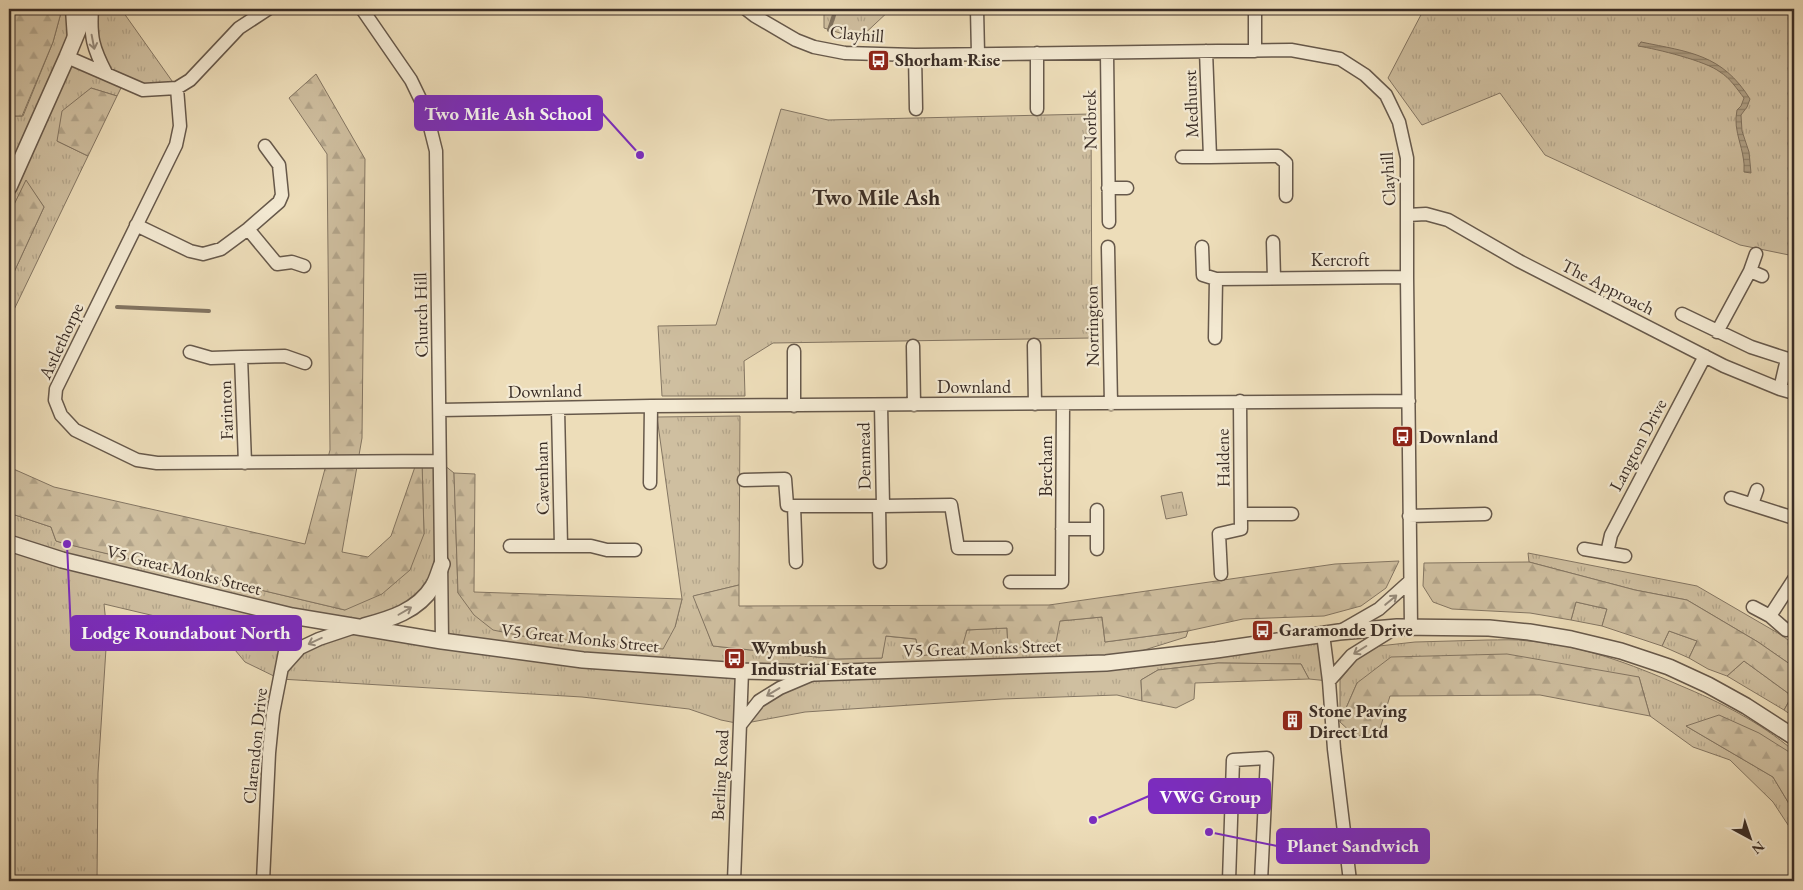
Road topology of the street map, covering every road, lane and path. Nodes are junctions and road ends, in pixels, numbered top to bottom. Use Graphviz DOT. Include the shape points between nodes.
graph roads {
  1 [pos="72,9"];
  2 [pos="87,9"];
  3 [pos="92,9"];
  4 [pos="362,9"];
  5 [pos="746,9"];
  6 [pos="977,9"];
  7 [pos="1255,9"];
  8 [pos="264,10"];
  9 [pos="74,39"];
  10 [pos="1206,51"];
  11 [pos="1255,51"];
  12 [pos="1107,52"];
  13 [pos="978,54"];
  14 [pos="1037,54"];
  15 [pos="915,55"];
  16 [pos="68,57"];
  17 [pos="106,73"];
  18 [pos="177,88"];
  19 [pos="916,109"];
  20 [pos="1037,109"];
  21 [pos="265,146"];
  22 [pos="1210,156"];
  23 [pos="1182,157"];
  24 [pos="9,187"];
  25 [pos="1108,188"];
  26 [pos="1127,188"];
  27 [pos="1286,196"];
  28 [pos="1407,215"];
  29 [pos="1109,222"];
  30 [pos="136,225"];
  31 [pos="248,229"];
  32 [pos="1273,242"];
  33 [pos="1108,247"];
  34 [pos="1202,247"];
  35 [pos="1756,254"];
  36 [pos="304,266"];
  37 [pos="1407,277"];
  38 [pos="1274,278"];
  39 [pos="1216,279"];
  40 [pos="1682,314"];
  41 [pos="1717,332"];
  42 [pos="1216,338"];
  43 [pos="1034,345"];
  44 [pos="912,346"];
  45 [pos="794,351"];
  46 [pos="190,352"];
  47 [pos="241,356"];
  48 [pos="1705,356"];
  49 [pos="1791,360"];
  50 [pos="304,363"];
  51 [pos="1780,389"];
  52 [pos="1794,392"];
  53 [pos="1409,400"];
  54 [pos="1240,402"];
  55 [pos="1035,404"];
  56 [pos="1064,404"];
  57 [pos="1111,404"];
  58 [pos="881,405"];
  59 [pos="914,405"];
  60 [pos="651,406"];
  61 [pos="794,406"];
  62 [pos="558,409"];
  63 [pos="440,410"];
  64 [pos="440,461"];
  65 [pos="245,463"];
  66 [pos="744,480"];
  67 [pos="650,483"];
  68 [pos="1757,490"];
  69 [pos="1731,498"];
  70 [pos="1752,504"];
  71 [pos="794,506"];
  72 [pos="881,506"];
  73 [pos="1097,510"];
  74 [pos="1241,514"];
  75 [pos="1292,514"];
  76 [pos="1485,514"];
  77 [pos="1409,516"];
  78 [pos="1794,518"];
  79 [pos="1062,529"];
  80 [pos="1097,529"];
  81 [pos="9,543"];
  82 [pos="510,546"];
  83 [pos="561,546"];
  84 [pos="1006,548"];
  85 [pos="1097,548"];
  86 [pos="1584,549"];
  87 [pos="635,550"];
  88 [pos="1608,552"];
  89 [pos="1625,556"];
  90 [pos="796,562"];
  91 [pos="880,562"];
  92 [pos="442,564"];
  93 [pos="1221,574"];
  94 [pos="1794,579"];
  95 [pos="1010,582"];
  96 [pos="1410,582"];
  97 [pos="1754,607"];
  98 [pos="292,616"];
  99 [pos="1770,616"];
  100 [pos="357,627"];
  101 [pos="1404,627"];
  102 [pos="1786,630"];
  103 [pos="1339,632"];
  104 [pos="1323,634"];
  105 [pos="442,641"];
  106 [pos="282,668"];
  107 [pos="742,671"];
  108 [pos="815,673"];
  109 [pos="1329,681"];
  110 [pos="741,724"];
  111 [pos="1794,737"];
  112 [pos="263,881"];
  113 [pos="734,881"];
  114 [pos="1228,881"];
  115 [pos="1261,881"];
  116 [pos="1350,881"];
  1 -- 9 [label="street"];
  2 -- 9 [label="street"];
  3 -- 17 [label="street, one-way" via="95,53"];
  4 -- 63 [label="street, Church Hill" via="411,80 426,111 436,151"];
  5 -- 15 [label="street, Clayhill" via="796,40 814,47 845,53"];
  6 -- 13 [label="street"];
  7 -- 11 [label="street"];
  8 -- 18 [label="street" via="239,28 190,80"];
  9 -- 16 [label="street"];
  10 -- 11 [label="street, Clayhill"];
  10 -- 12 [label="street, Clayhill"];
  10 -- 22 [label="street, Medhurst"];
  11 -- 28 [label="street, Clayhill" via="1290,50 1340,59 1365,75 1386,95 1399,122 1407,158"];
  12 -- 14 [label="street, Clayhill"];
  12 -- 25 [label="street, Norbrek"];
  13 -- 14 [label="street, Clayhill"];
  13 -- 15 [label="street, Clayhill"];
  14 -- 20 [label="street"];
  15 -- 19 [label="street"];
  16 -- 17 [label="street"];
  16 -- 24 [label="street"];
  17 -- 18 [label="street" via="143,90"];
  18 -- 30 [label="street, Astlethorpe" via="180,126 176,145"];
  21 -- 31 [label="street" via="279,165 282,195 279,202"];
  22 -- 23 [label="street, Medhurst"];
  22 -- 27 [label="street, Medhurst" via="1278,156 1286,163"];
  25 -- 26 [label="street"];
  25 -- 29 [label="street, Norbrek"];
  28 -- 37 [label="street, Clayhill"];
  28 -- 48 [label="street, The Approach" via="1426,214 1448,220 1519,261"];
  30 -- 31 [label="street" via="203,254 221,250"];
  30 -- 65 [label="street, Astlethorpe" via="56,389 55,400 61,415 75,430 137,460 156,464"];
  31 -- 36 [label="street" via="277,264 292,262"];
  32 -- 38 [label="street"];
  33 -- 57 [label="street, Norrington"];
  34 -- 39 [label="street" via="1203,275"];
  35 -- 41 [label="street" via="1756,274"];
  37 -- 38 [label="street, Kercroft"];
  37 -- 53 [label="street, Clayhill"];
  38 -- 39 [label="street, Kercroft"];
  39 -- 42 [label="street"];
  40 -- 41 [label="street"];
  41 -- 49 [label="street"];
  43 -- 55 [label="street, Downland"];
  44 -- 59 [label="street, Downland"];
  45 -- 61 [label="street"];
  46 -- 47 [label="street, Farinton" via="211,358"];
  47 -- 50 [label="street, Farinton" via="285,356"];
  47 -- 65 [label="street, Farinton"];
  48 -- 51 [label="street, The Approach"];
  48 -- 88 [label="street, Langton Drive" via="1611,535"];
  49 -- 51 [label="street"];
  51 -- 52 [label="street, The Approach"];
  53 -- 54 [label="street, Downland"];
  53 -- 77 [label="street, Clayhill"];
  54 -- 57 [label="street, Downland"];
  54 -- 74 [label="street, Haldene"];
  55 -- 56 [label="street, Downland"];
  55 -- 59 [label="street, Downland"];
  56 -- 57 [label="street, Downland"];
  56 -- 79 [label="street, Bercham"];
  58 -- 59 [label="street, Downland"];
  58 -- 61 [label="street, Downland"];
  58 -- 72 [label="street, Denmead"];
  60 -- 61 [label="street, Downland"];
  60 -- 62 [label="street, Downland"];
  60 -- 67 [label="street"];
  62 -- 63 [label="street, Downland"];
  62 -- 83 [label="street, Cavenham"];
  63 -- 64 [label="street, Church Hill"];
  64 -- 65 [label="street, Astlethorpe"];
  64 -- 92 [label="street, Church Hill"];
  66 -- 71 [label="street" via="785,479 787,506"];
  68 -- 70 [label="street"];
  69 -- 70 [label="street"];
  70 -- 78 [label="street"];
  71 -- 72 [label="street, Denmead"];
  71 -- 90 [label="street"];
  72 -- 84 [label="street, Denmead" via="951,505 958,548"];
  72 -- 91 [label="street, Denmead"];
  73 -- 80 [label="street"];
  74 -- 75 [label="street"];
  74 -- 93 [label="street, Haldene" via="1241,529 1220,534"];
  76 -- 77 [label="street"];
  77 -- 96 [label="street, Clayhill"];
  79 -- 80 [label="street"];
  79 -- 95 [label="street, Bercham" via="1062,582"];
  80 -- 85 [label="street"];
  81 -- 98 [label="street, V5 Great Monks Street" via="62,560"];
  82 -- 83 [label="street"];
  83 -- 87 [label="street"];
  86 -- 88 [label="street"];
  88 -- 89 [label="street"];
  100 -- 92 [label="street, one-way" via="394,618 418,604 434,586"];
  92 -- 105 [label="street, Church Hill"];
  94 -- 99 [label="street"];
  96 -- 101 [label="street, Clayhill"];
  103 -- 96 [label="street, one-way" via="1378,609"];
  97 -- 99 [label="street"];
  98 -- 100 [label="street, V5 Great Monks Street"];
  98 -- 106 [label="street, Clarendon Drive"];
  99 -- 102 [label="street"];
  100 -- 105 [label="street, V5 Great Monks Street"];
  100 -- 106 [label="street, Clarendon Drive, one-way" via="300,648"];
  101 -- 103 [label="street, V5 Great Monks Street"];
  101 -- 109 [label="street, one-way" via="1352,655"];
  101 -- 111 [label="street, V5 Great Monks Street" via="1529,632 1621,651 1669,667 1708,686"];
  103 -- 104 [label="street, V5 Great Monks Street"];
  104 -- 108 [label="street, V5 Great Monks Street" via="1106,663"];
  104 -- 109 [label="street"];
  105 -- 107 [label="street, V5 Great Monks Street" via="583,660"];
  106 -- 112 [label="street, Clarendon Drive" via="269,753"];
  107 -- 108 [label="street, V5 Great Monks Street"];
  107 -- 110 [label="street, Berling Road"];
  108 -- 110 [label="street, one-way" via="759,701"];
  109 -- 116 [label="street"];
  110 -- 113 [label="street, Berling Road"];
  114 -- 115 [label="street" via="1233,760 1267,758"];
}
